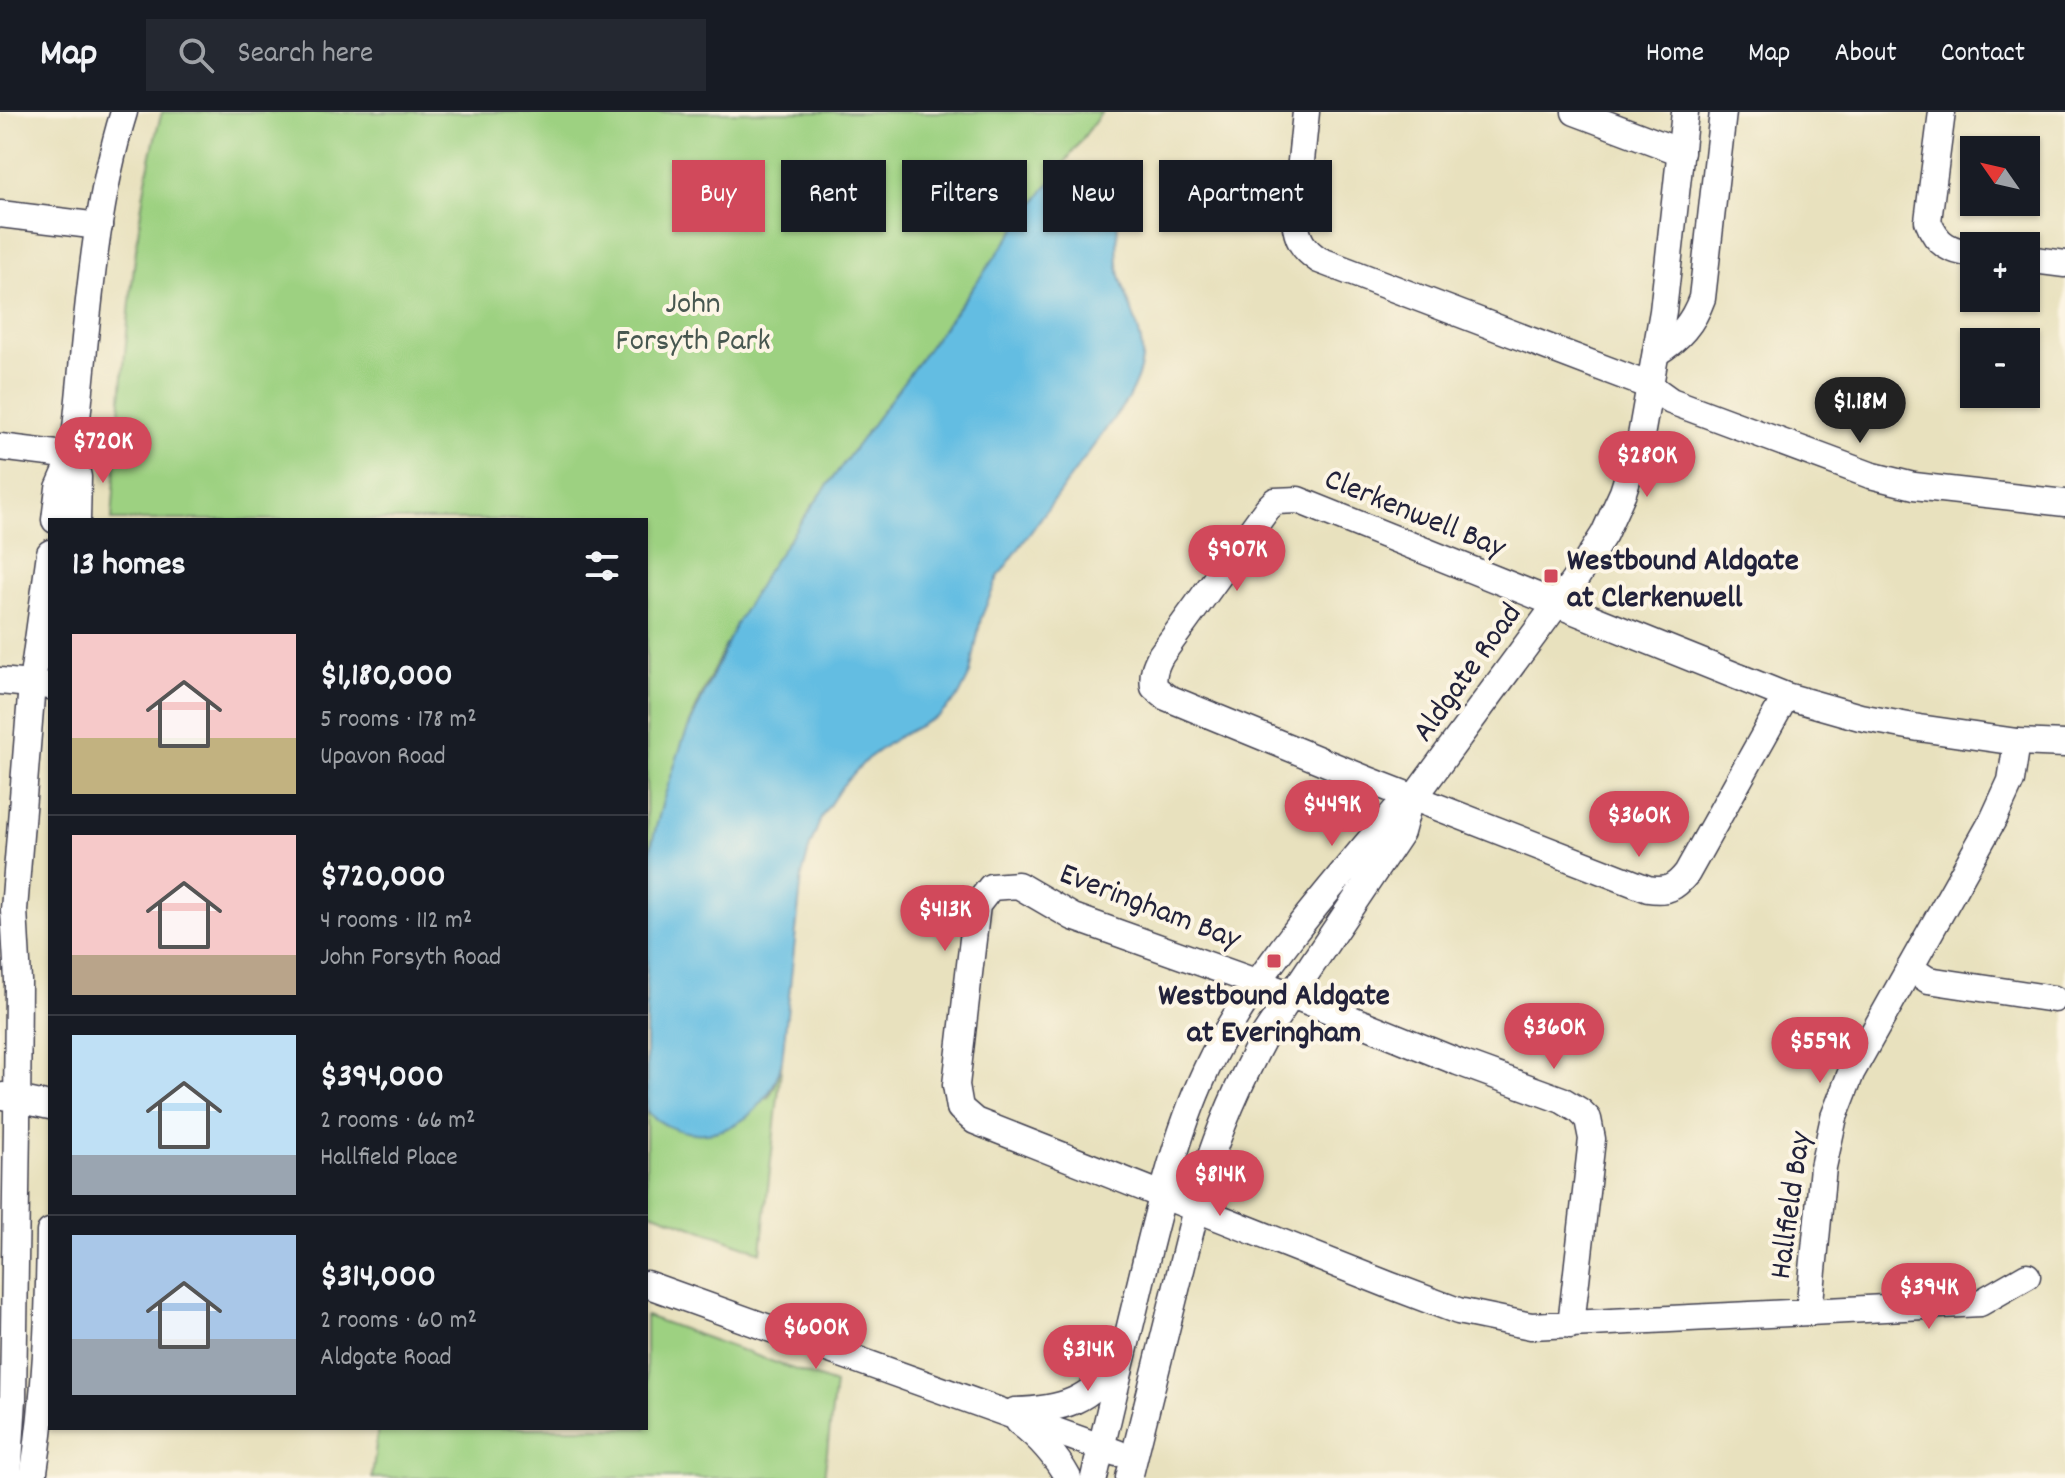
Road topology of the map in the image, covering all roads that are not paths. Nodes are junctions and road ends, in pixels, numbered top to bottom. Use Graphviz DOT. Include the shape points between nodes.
graph roads {
  1 [pos="124,112"];
  2 [pos="1306,112"];
  3 [pos="1575,112"];
  4 [pos="1685,112"];
  5 [pos="1723,112"];
  6 [pos="1942,112"];
  7 [pos="1681,152"];
  8 [pos="0,214"];
  9 [pos="99,226"];
  10 [pos="1960,252"];
  11 [pos="2040,261"];
  12 [pos="2065,264"];
  13 [pos="1656,353"];
  14 [pos="1650,386"];
  15 [pos="0,447"];
  16 [pos="73,456"];
  17 [pos="2065,503"];
  18 [pos="55,518"];
  19 [pos="77,518"];
  20 [pos="48,582"];
  21 [pos="1557,604"];
  22 [pos="0,681"];
  23 [pos="41,685"];
  24 [pos="1786,696"];
  25 [pos="2017,742"];
  26 [pos="2065,744"];
  27 [pos="1411,802"];
  28 [pos="7,909"];
  29 [pos="1910,968"];
  30 [pos="18,981"];
  31 [pos="1275,989"];
  32 [pos="2054,999"];
  33 [pos="0,1028"];
  34 [pos="8,1097"];
  35 [pos="48,1106"];
  36 [pos="0,1148"];
  37 [pos="16,1186"];
  38 [pos="1179,1201"];
  39 [pos="48,1239"];
  40 [pos="2027,1276"];
  41 [pos="648,1285"];
  42 [pos="29,1308"];
  43 [pos="1809,1312"];
  44 [pos="1571,1325"];
  45 [pos="1123,1351"];
  46 [pos="1003,1411"];
  47 [pos="1101,1447"];
  48 [pos="1132,1468"];
  49 [pos="8,1478"];
  50 [pos="33,1478"];
  51 [pos="1068,1478"];
  52 [pos="1094,1478"];
  1 -- 9 [label="street"];
  2 -- 14 [label="street" via="1295,220 1297,236 1310,254"];
  3 -- 7 [label="street"];
  4 -- 7 [label="street, Aldgate Road"];
  5 -- 13 [label="street" via="1702,298 1675,341"];
  6 -- 10 [label="street" via="1928,221 1935,238"];
  7 -- 13 [label="street, Aldgate Road"];
  8 -- 9 [label="street"];
  9 -- 16 [label="street"];
  11 -- 12 [label="street"];
  13 -- 14 [label="street, Aldgate Road"];
  14 -- 17 [label="street" via="1671,401 1870,475 1914,486"];
  14 -- 21 [label="street, Aldgate Road" via="1623,492 1604,534"];
  15 -- 16 [label="street"];
  16 -- 18 [label="street" via="59,488"];
  16 -- 19 [label="street"];
  20 -- 23 [label="street"];
  21 -- 24 [label="street"];
  21 -- 27 [label="street, Aldgate Road"];
  21 -- 27 [label="street, Clerkenwell Bay" via="1287,499 1267,509 1161,655 1154,668 1154,687 1166,697"];
  22 -- 23 [label="street"];
  23 -- 28 [label="street"];
  24 -- 25 [label="street" via="1860,717"];
  24 -- 27 [label="street" via="1687,873 1663,892"];
  25 -- 26 [label="street"];
  25 -- 29 [label="street, Hallfield Bay" via="2011,781 1994,818"];
  27 -- 31 [label="street, Aldgate Road" via="1401,832"];
  27 -- 31 [label="street, Aldgate Road" via="1385,823"];
  28 -- 30 [label="street"];
  29 -- 32 [label="street" via="1928,980"];
  29 -- 43 [label="street, Hallfield Bay" via="1851,1073 1834,1117 1823,1167"];
  30 -- 33 [label="street"];
  30 -- 34 [label="street"];
  31 -- 38 [label="street, Aldgate Road" via="1266,1033 1216,1139"];
  31 -- 38 [label="street, Aldgate Road" via="1230,1027 1203,1077 1188,1113"];
  31 -- 38 [label="street, Everingham Bay" via="1073,917 1018,885 991,887 977,905 956,1085 960,1108 975,1121"];
  31 -- 44 [label="street" via="1562,1100 1588,1119 1592,1139"];
  34 -- 35 [label="street"];
  34 -- 37 [label="street"];
  36 -- 37 [label="street"];
  37 -- 42 [label="street"];
  38 -- 44 [label="street, Hallfield Bay" via="1458,1311 1531,1326"];
  38 -- 45 [label="street, Aldgate Road"];
  38 -- 48 [label="street, Aldgate Road"];
  39 -- 42 [label="street"];
  40 -- 43 [label="street" via="1980,1303"];
  41 -- 46 [label="street"];
  42 -- 49 [label="street" via="13,1399"];
  42 -- 50 [label="street" via="42,1423"];
  43 -- 44 [label="street, Hallfield Bay"];
  45 -- 46 [label="street" via="1101,1383 1076,1400 1040,1411"];
  45 -- 47 [label="street, Aldgate Road"];
  46 -- 47 [label="street"];
  46 -- 51 [label="street" via="1045,1445"];
  47 -- 48 [label="street"];
  47 -- 52 [label="street, Aldgate Road"];
}
